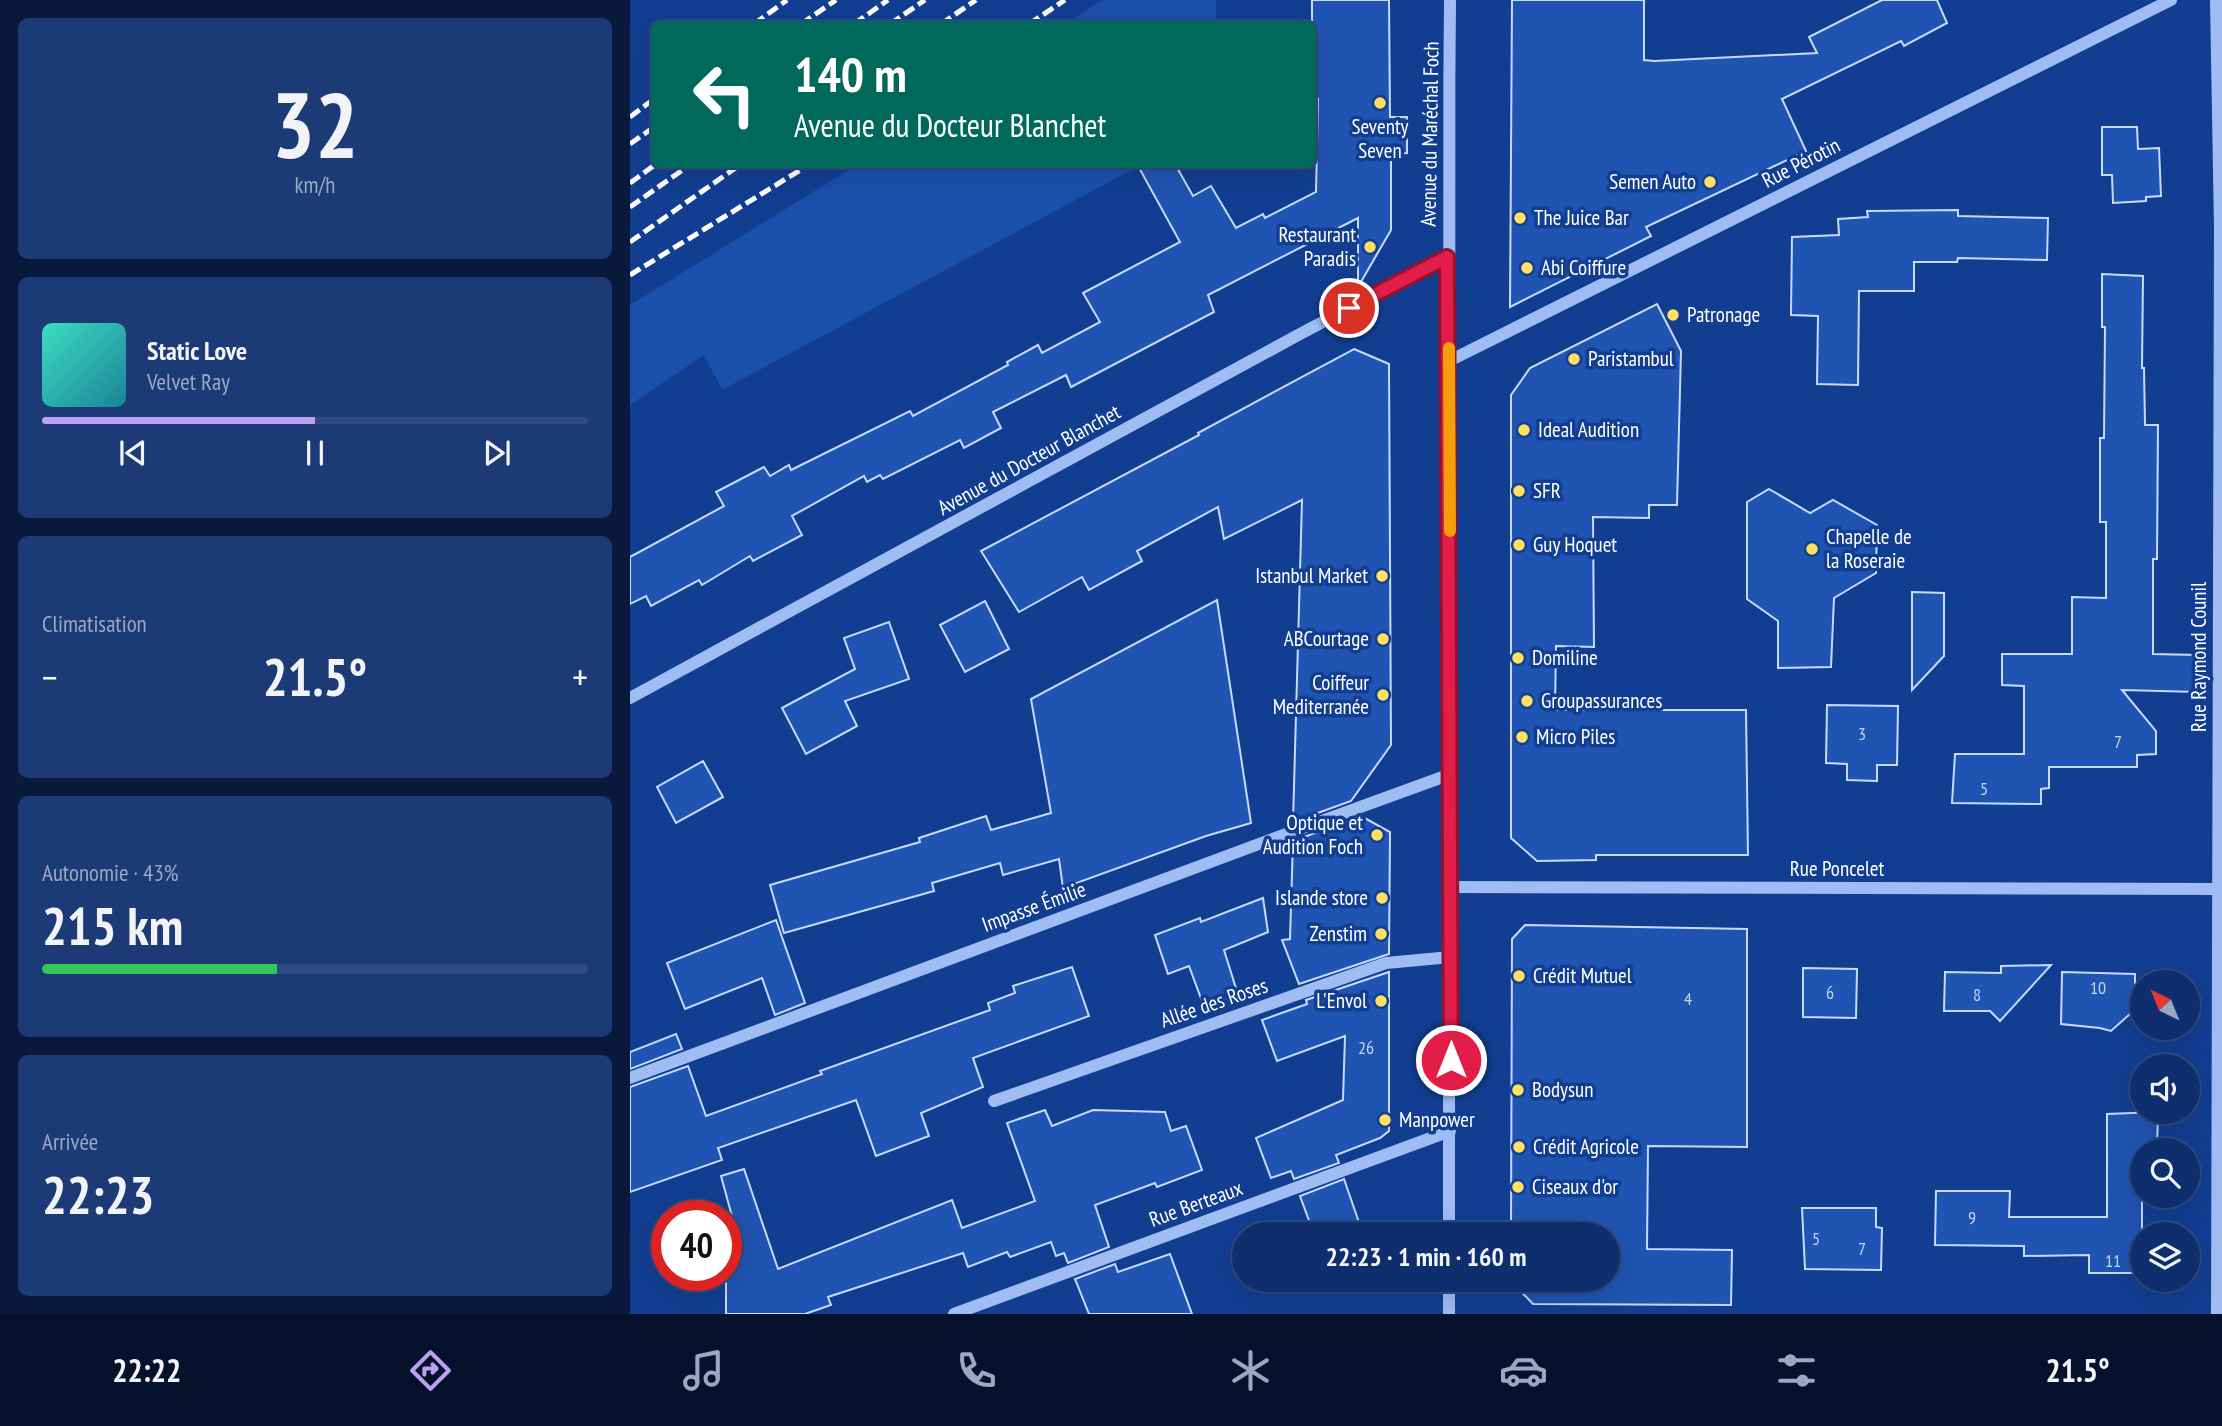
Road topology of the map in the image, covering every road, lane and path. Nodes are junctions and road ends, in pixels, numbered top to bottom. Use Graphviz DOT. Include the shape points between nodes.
graph roads {
  1 [pos="1450,0"];
  2 [pos="2171,0"];
  3 [pos="2216,0"];
  4 [pos="1447,257"];
  5 [pos="1449,361"];
  6 [pos="630,698"];
  7 [pos="1451,774"];
  8 [pos="1451,887"];
  9 [pos="2220,888"];
  10 [pos="1451,957"];
  11 [pos="630,1078"];
  12 [pos="994,1101"];
  13 [pos="1450,1131"];
  14 [pos="1449,1222"];
  15 [pos="1449,1292"];
  16 [pos="954,1314"];
  17 [pos="1449,1314"];
  18 [pos="2217,1314"];
  1 -- 4 [label="street, Avenue du Maréchal Foch"];
  2 -- 5 [label="street, Rue Pérotin"];
  3 -- 9 [label="street, Rue Raymond Counil"];
  4 -- 5 [label="street, Avenue du Maréchal Foch"];
  4 -- 6 [label="street, Avenue du Docteur Blanchet"];
  5 -- 7 [label="street, Avenue du Maréchal Foch"];
  7 -- 8 [label="street, Avenue du Maréchal Foch"];
  7 -- 11 [label="street, Impasse Émilie"];
  8 -- 9 [label="street, Rue Poncelet"];
  8 -- 10 [label="street, Avenue du Maréchal Foch"];
  9 -- 18 [label="street, Rue Raymond Counil"];
  10 -- 12 [label="street, Allée des Roses" via="1386,963"];
  10 -- 13 [label="street, Avenue du Maréchal Foch"];
  13 -- 14 [label="street, Avenue du Maréchal Foch"];
  13 -- 16 [label="street, Rue Berteaux"];
  15 -- 17 [label="street"];
}
